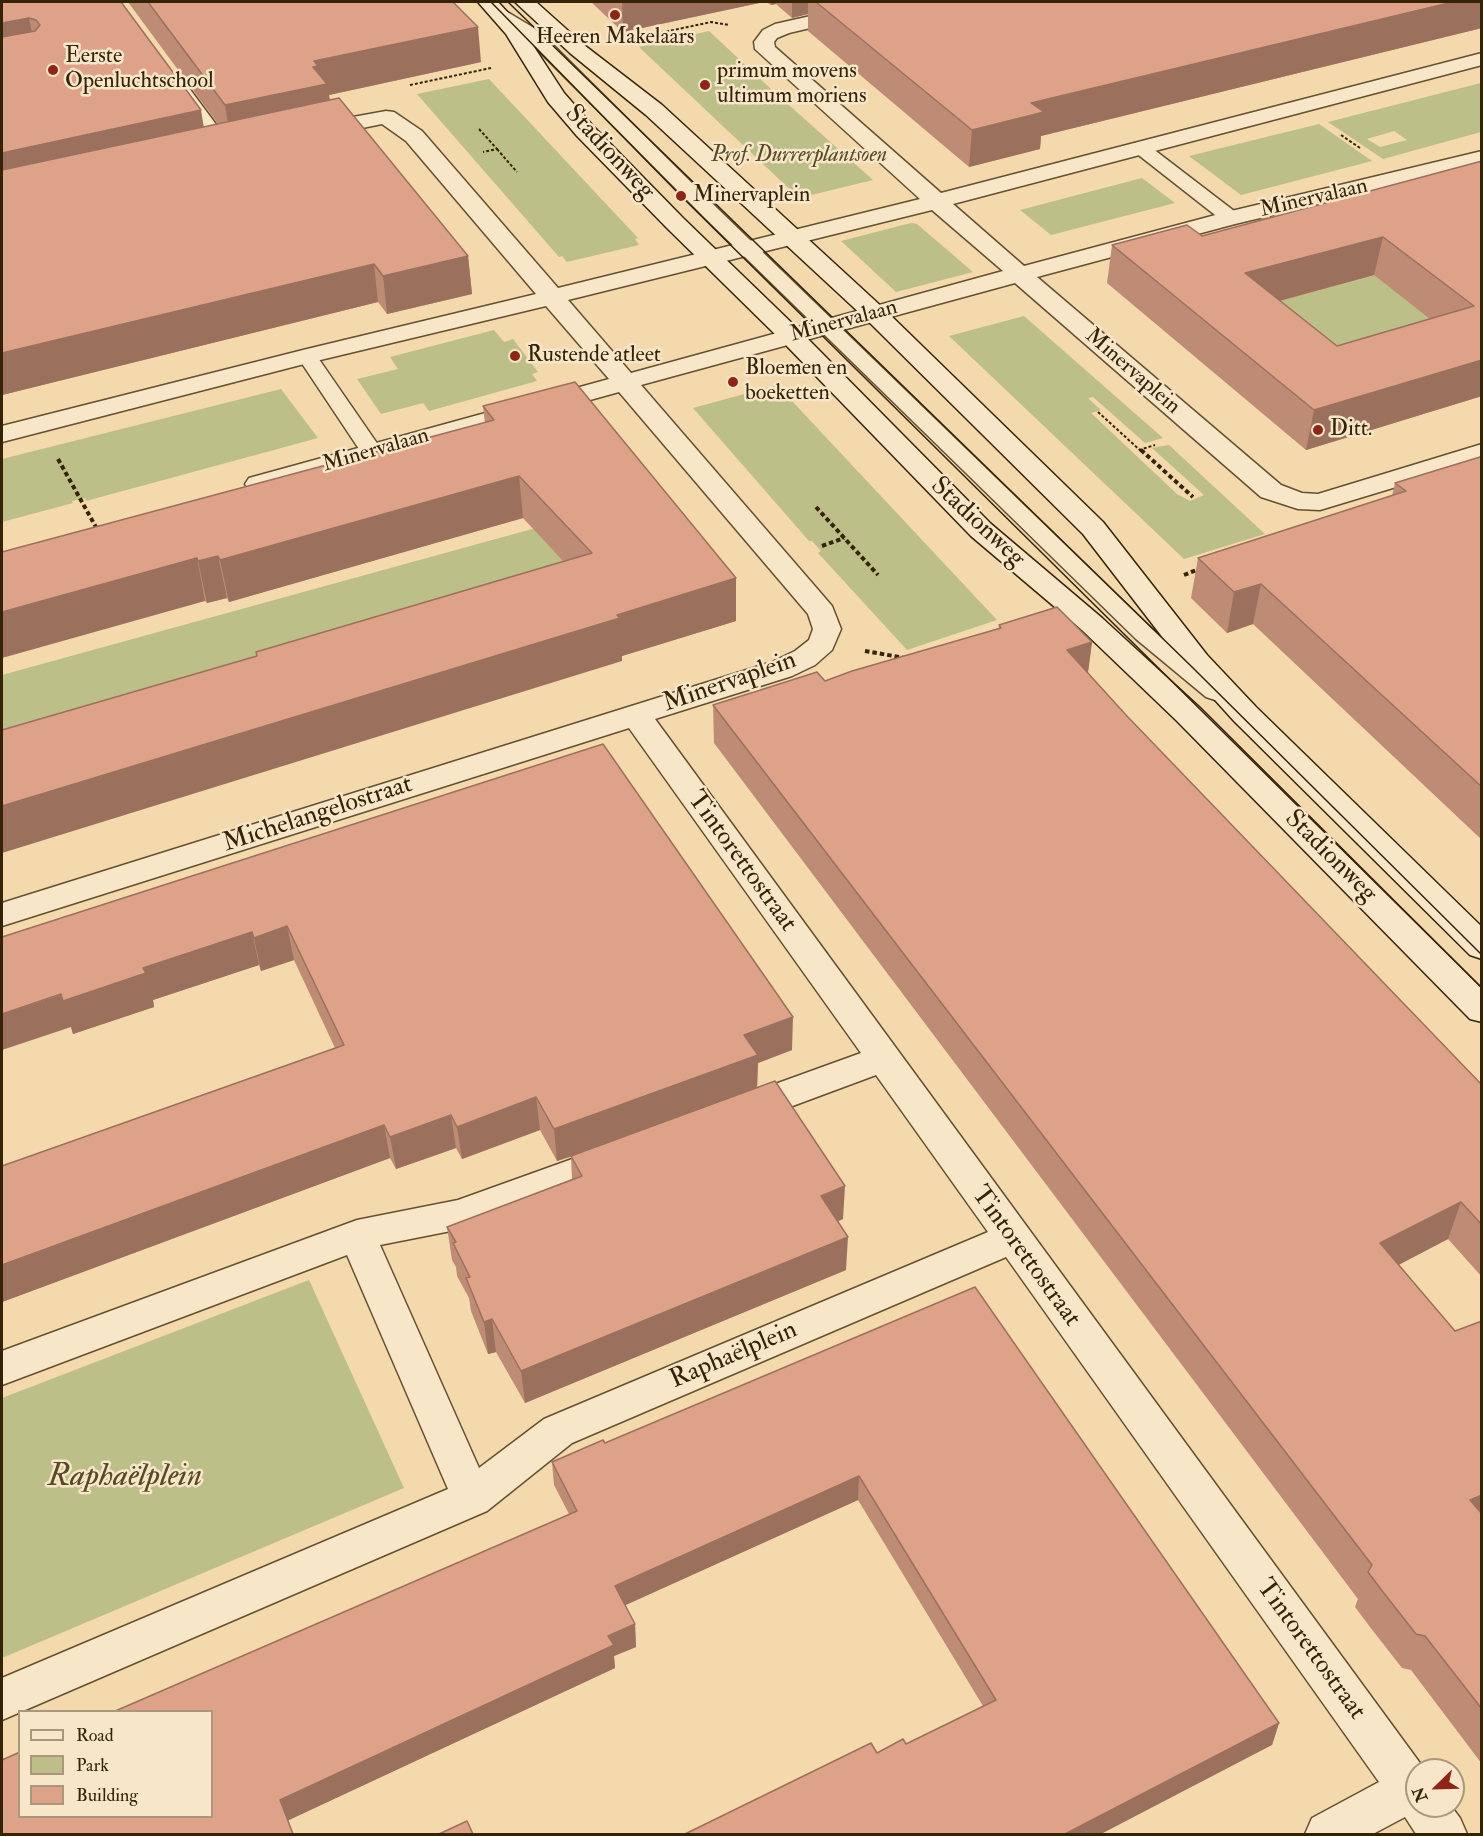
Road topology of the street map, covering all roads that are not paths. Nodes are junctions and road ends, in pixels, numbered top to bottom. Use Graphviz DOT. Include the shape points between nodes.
graph roads {
  1 [pos="525,2"];
  2 [pos="897,2"];
  3 [pos="493,7"];
  4 [pos="1482,59"];
  5 [pos="164,67"];
  6 [pos="290,136"];
  7 [pos="1142,149"];
  8 [pos="223,151"];
  9 [pos="1482,158"];
  10 [pos="936,201"];
  11 [pos="1231,218"];
  12 [pos="793,238"];
  13 [pos="748,249"];
  14 [pos="711,258"];
  15 [pos="1021,275"];
  16 [pos="553,298"];
  17 [pos="874,314"];
  18 [pos="827,326"];
  19 [pos="791,336"];
  20 [pos="307,356"];
  21 [pos="624,382"];
  22 [pos="2,434"];
  23 [pos="372,452"];
  24 [pos="1482,452"];
  25 [pos="235,490"];
  26 [pos="635,714"];
  27 [pos="1245,714"];
  28 [pos="2,915"];
  29 [pos="1482,947"];
  30 [pos="1482,1010"];
  31 [pos="883,1059"];
  32 [pos="717,1120"];
  33 [pos="650,1145"];
  34 [pos="357,1235"];
  35 [pos="1011,1238"];
  36 [pos="2,1368"];
  37 [pos="472,1498"];
  38 [pos="2,1699"];
  39 [pos="1405,1780"];
  40 [pos="1405,1802"];
  41 [pos="1432,1818"];
  42 [pos="1328,1834"];
  43 [pos="1444,1834"];
  1 -- 12 [label="street, Stadionweg" via="654,110"];
  2 -- 10 [label="street, Minervaplein" via="798,24 770,34 764,42 765,49"];
  3 -- 13 [label="lane, Stadionweg" via="533,35"];
  3 -- 14 [label="street, Stadionweg" via="514,31 556,97 585,131"];
  4 -- 7 [label="street"];
  5 -- 8 [label="street"];
  6 -- 16 [label="street, Minervaplein" via="386,117 414,136"];
  7 -- 10 [label="street"];
  7 -- 11 [label="lane"];
  9 -- 11 [label="street, Minervalaan"];
  10 -- 12 [label="street"];
  10 -- 15 [label="street, Minervaplein"];
  11 -- 15 [label="street, Minervalaan"];
  12 -- 13 [label="street"];
  12 -- 17 [label="street, Stadionweg"];
  13 -- 14 [label="street"];
  13 -- 18 [label="lane, Stadionweg"];
  14 -- 16 [label="street"];
  14 -- 19 [label="street, Stadionweg"];
  15 -- 17 [label="street, Minervalaan"];
  15 -- 24 [label="street, Minervaplein" via="1271,491 1298,501 1320,502"];
  16 -- 20 [label="street"];
  16 -- 21 [label="street, Minervaplein"];
  17 -- 18 [label="street, Minervalaan"];
  17 -- 27 [label="street, Stadionweg" via="1093,528 1197,662"];
  18 -- 19 [label="street, Minervalaan"];
  18 -- 27 [label="lane, Stadionweg" via="1143,634"];
  19 -- 21 [label="street, Minervalaan"];
  19 -- 30 [label="street, Stadionweg" via="981,530 1092,624 1188,714"];
  20 -- 22 [label="street"];
  20 -- 23 [label="lane"];
  21 -- 23 [label="street, Minervalaan"];
  21 -- 26 [label="street, Minervaplein" via="822,612 827,629 822,644 782,669"];
  23 -- 25 [label="street, Minervalaan"];
  26 -- 28 [label="street, Michelangelostraat"];
  26 -- 31 [label="street, Tintorettostraat"];
  27 -- 29 [label="street, Stadionweg"];
  31 -- 32 [label="street"];
  31 -- 35 [label="street, Tintorettostraat"];
  33 -- 34 [label="street" via="461,1214"];
  34 -- 36 [label="street"];
  34 -- 37 [label="street"];
  35 -- 37 [label="street, Raphaëlplein" via="558,1431"];
  35 -- 39 [label="street, Tintorettostraat"];
  37 -- 38 [label="street, Raphaëlplein"];
  40 -- 42 [label="street"];
  41 -- 43 [label="street, Tintorettostraat"];
}
